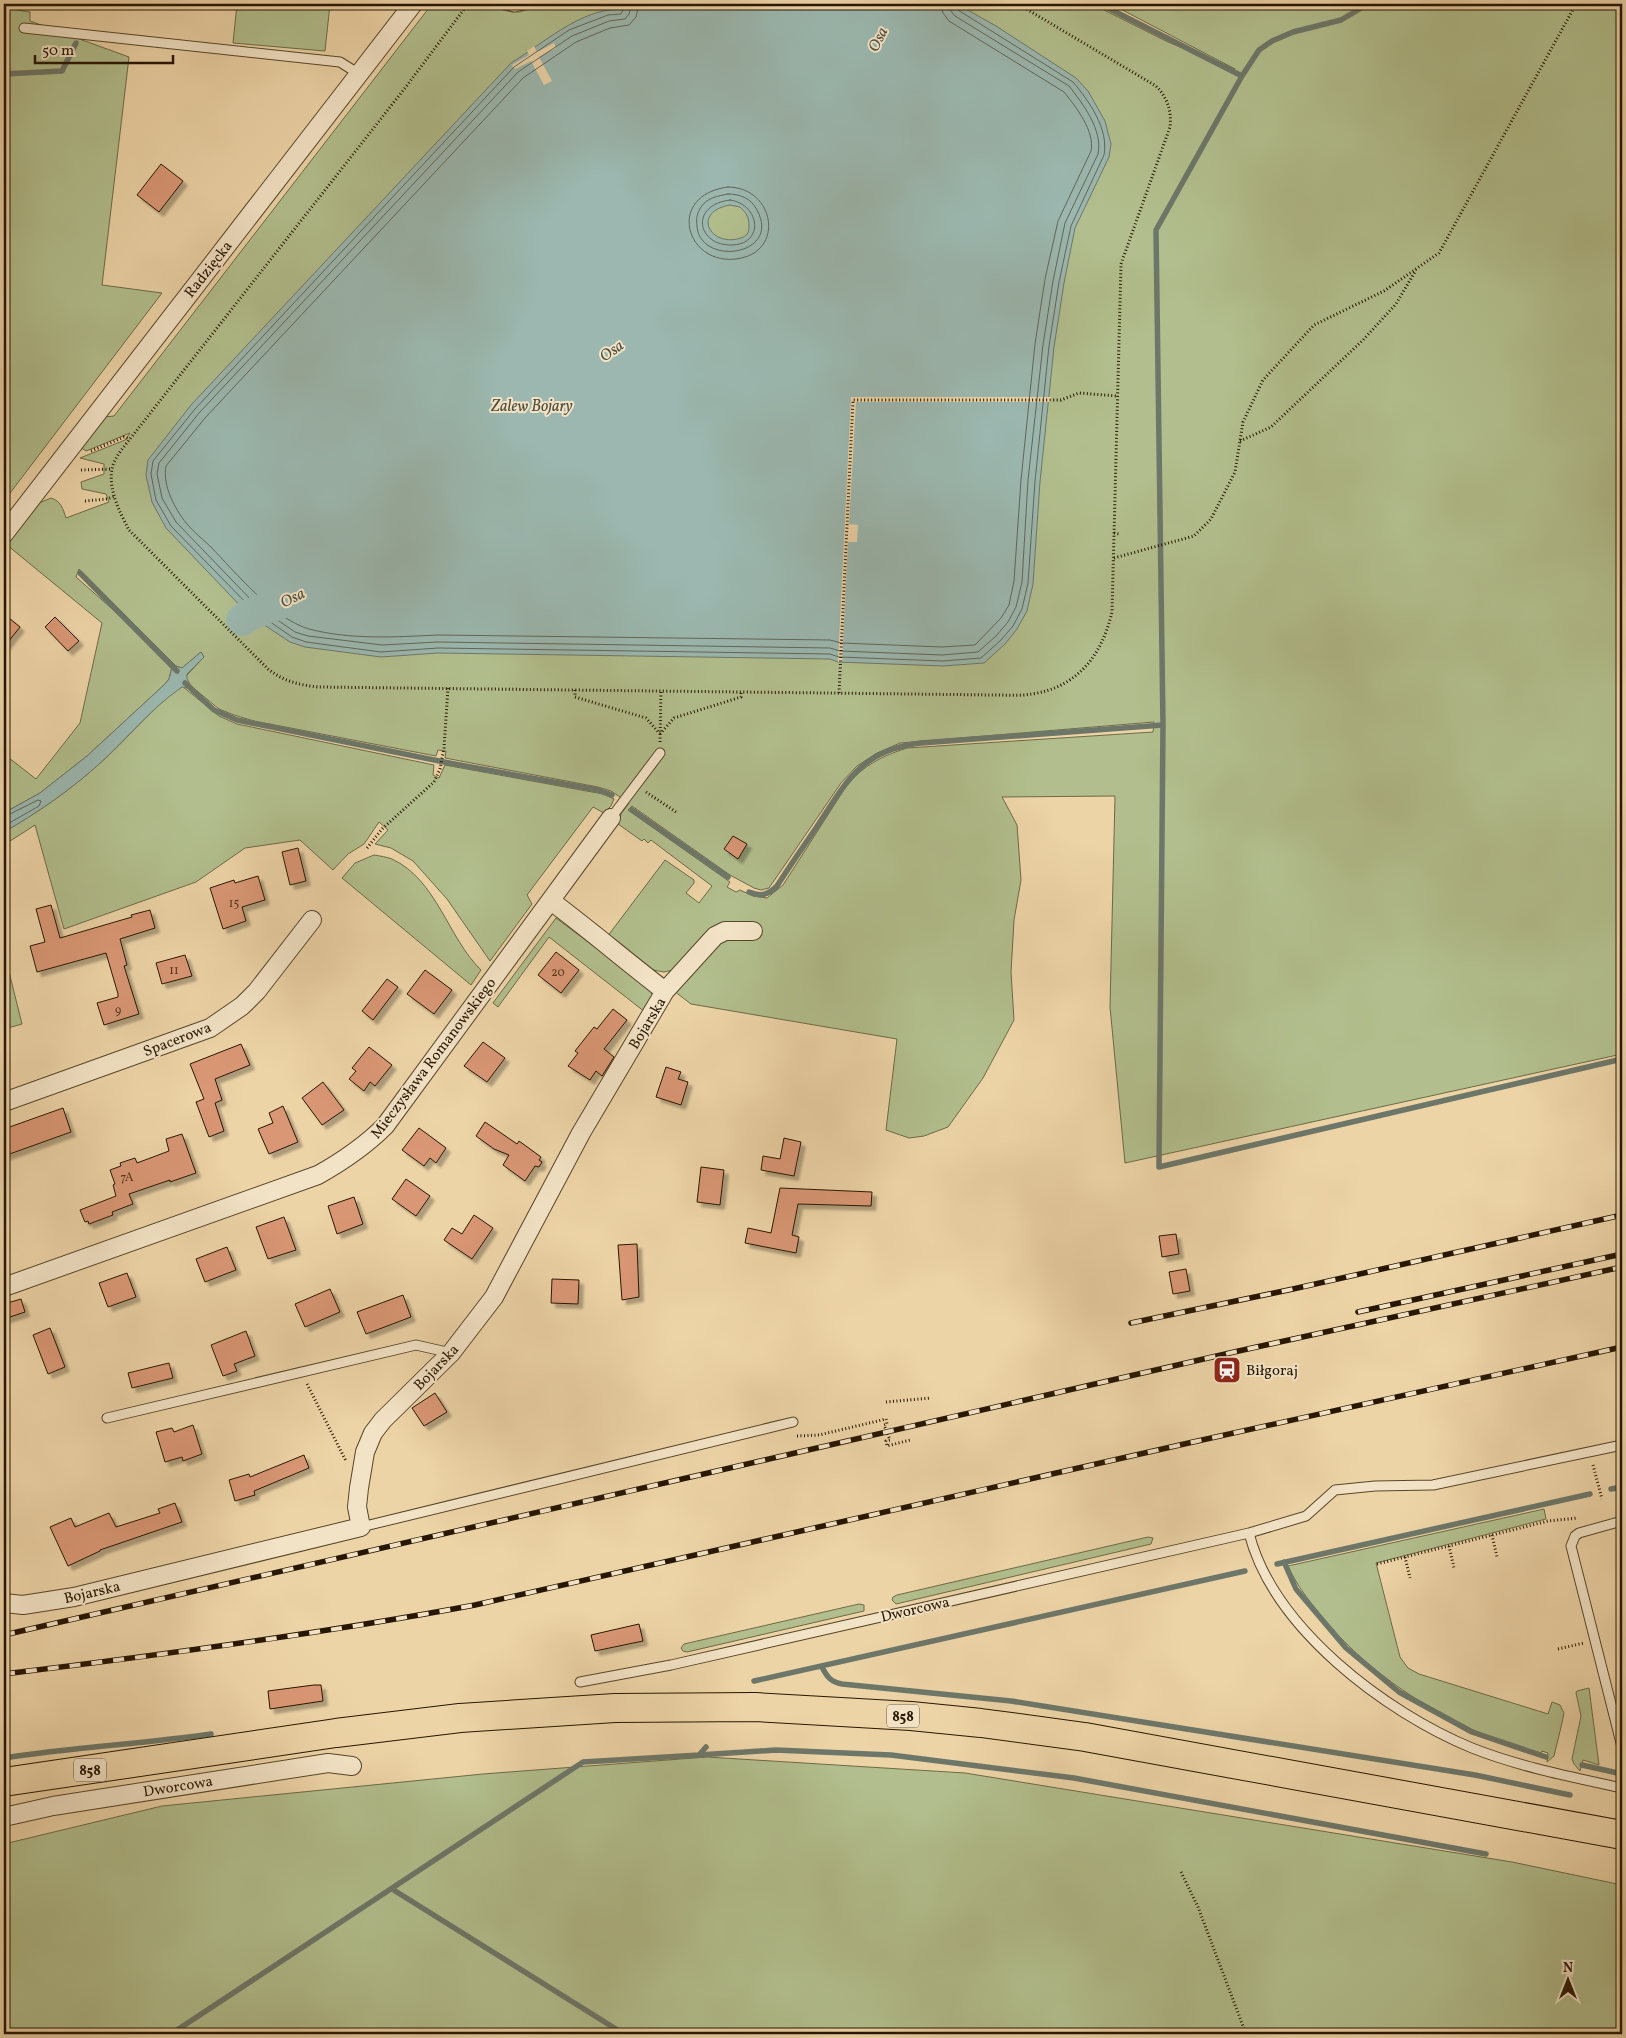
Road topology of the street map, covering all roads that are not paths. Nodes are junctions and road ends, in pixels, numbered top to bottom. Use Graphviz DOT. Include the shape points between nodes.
graph roads {
  1 [pos="413,4"];
  2 [pos="504,4"];
  3 [pos="527,4"];
  4 [pos="24,28"];
  5 [pos="359,74"];
  6 [pos="4,534"];
  7 [pos="660,753"];
  8 [pos="611,818"];
  9 [pos="551,901"];
  10 [pos="312,920"];
  11 [pos="753,931"];
  12 [pos="665,991"];
  13 [pos="4,1102"];
  14 [pos="4,1287"];
  15 [pos="451,1353"];
  16 [pos="107,1418"];
  17 [pos="793,1422"];
  18 [pos="1622,1445"];
  19 [pos="1622,1521"];
  20 [pos="362,1527"];
  21 [pos="1249,1533"];
  22 [pos="4,1603"];
  23 [pos="580,1682"];
  24 [pos="1622,1747"];
  25 [pos="352,1766"];
  26 [pos="4,1782"];
  27 [pos="1622,1788"];
  28 [pos="4,1816"];
  29 [pos="1622,1835"];
  1 -- 5 [label="street, Radzięcka"];
  2 -- 3 [label="lane" via="514,7"];
  4 -- 5 [label="lane" via="340,62"];
  5 -- 6 [label="street, Radzięcka"];
  7 -- 8 [label="lane, Mieczysława Romanowskiego"];
  8 -- 9 [label="street, Mieczysława Romanowskiego"];
  9 -- 12 [label="street"];
  9 -- 14 [label="street, Mieczysława Romanowskiego" via="371,1141 318,1175"];
  10 -- 13 [label="street, Spacerowa" via="257,991 242,1006 210,1028"];
  11 -- 12 [label="street, Bojarska" via="725,932 715,936"];
  12 -- 15 [label="street, Bojarska" via="581,1133 494,1297"];
  15 -- 16 [label="lane" via="416,1346"];
  15 -- 20 [label="street, Bojarska" via="382,1420 373,1433 365,1452 359,1488 357,1508"];
  17 -- 20 [label="lane"];
  18 -- 21 [label="lane, Dworcowa" via="1434,1485 1335,1490 1306,1516"];
  19 -- 24 [label="lane" via="1579,1533 1571,1546"];
  20 -- 22 [label="street, Bojarska" via="74,1597 23,1604"];
  21 -- 23 [label="lane, Dworcowa" via="671,1665"];
  21 -- 27 [label="lane" via="1254,1553 1272,1586 1303,1630 1391,1705 1442,1735 1473,1748 1520,1764"];
  25 -- 28 [label="street, Dworcowa" via="328,1763"];
  26 -- 29 [label="main road, 858" via="451,1719 616,1708 755,1707 911,1716 1086,1737"];
}
